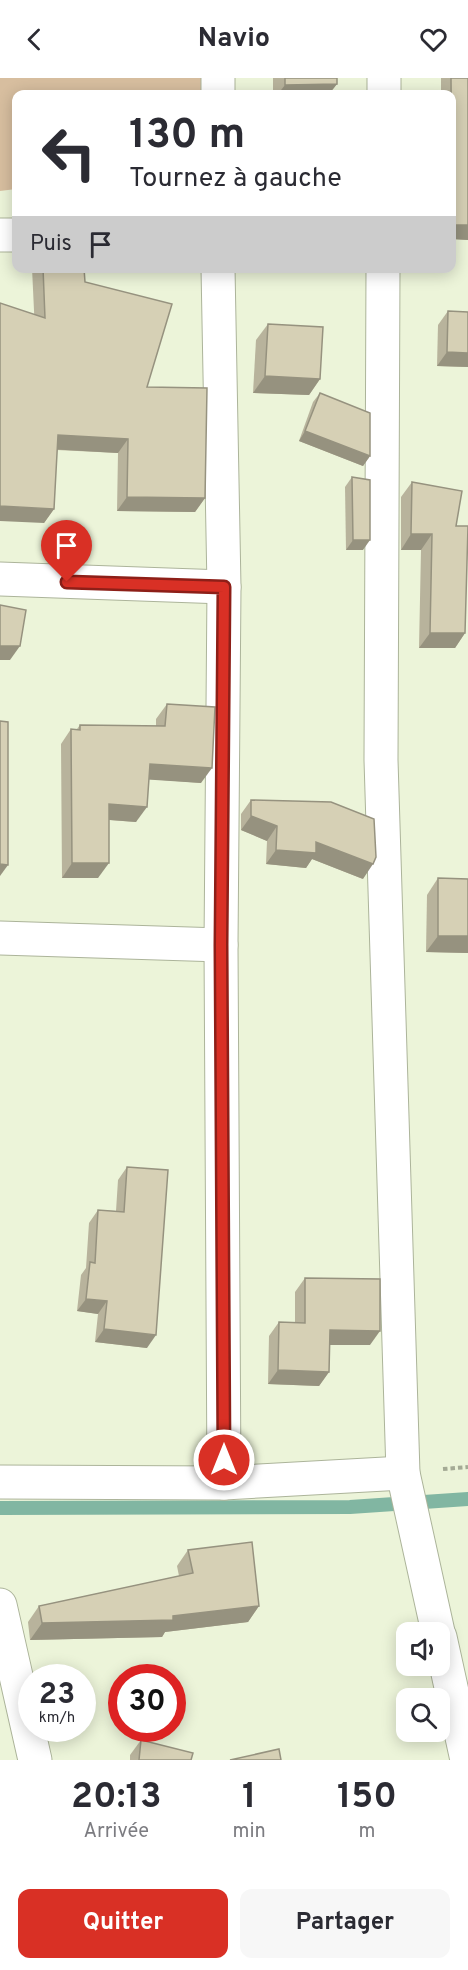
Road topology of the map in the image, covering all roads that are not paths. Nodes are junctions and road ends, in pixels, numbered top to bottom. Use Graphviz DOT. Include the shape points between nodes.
graph roads {
  1 [pos="218,273"];
  2 [pos="383,273"];
  3 [pos="0,579"];
  4 [pos="224,587"];
  5 [pos="0,938"];
  6 [pos="221,945"];
  7 [pos="403,1473"];
  8 [pos="0,1482"];
  9 [pos="224,1484"];
  10 [pos="0,1605"];
  11 [pos="436,1622"];
  12 [pos="449,1676"];
  13 [pos="35,1760"];
  14 [pos="467,1760"];
  1 -- 4 [label="street"];
  2 -- 7 [label="street" via="381,760"];
  3 -- 4 [label="street"];
  4 -- 6 [label="street"];
  5 -- 6 [label="street"];
  6 -- 9 [label="street"];
  7 -- 9 [label="street"];
  7 -- 11 [label="street"];
  8 -- 9 [label="street"];
  10 -- 13 [label="street"];
  12 -- 14 [label="street"];
}
